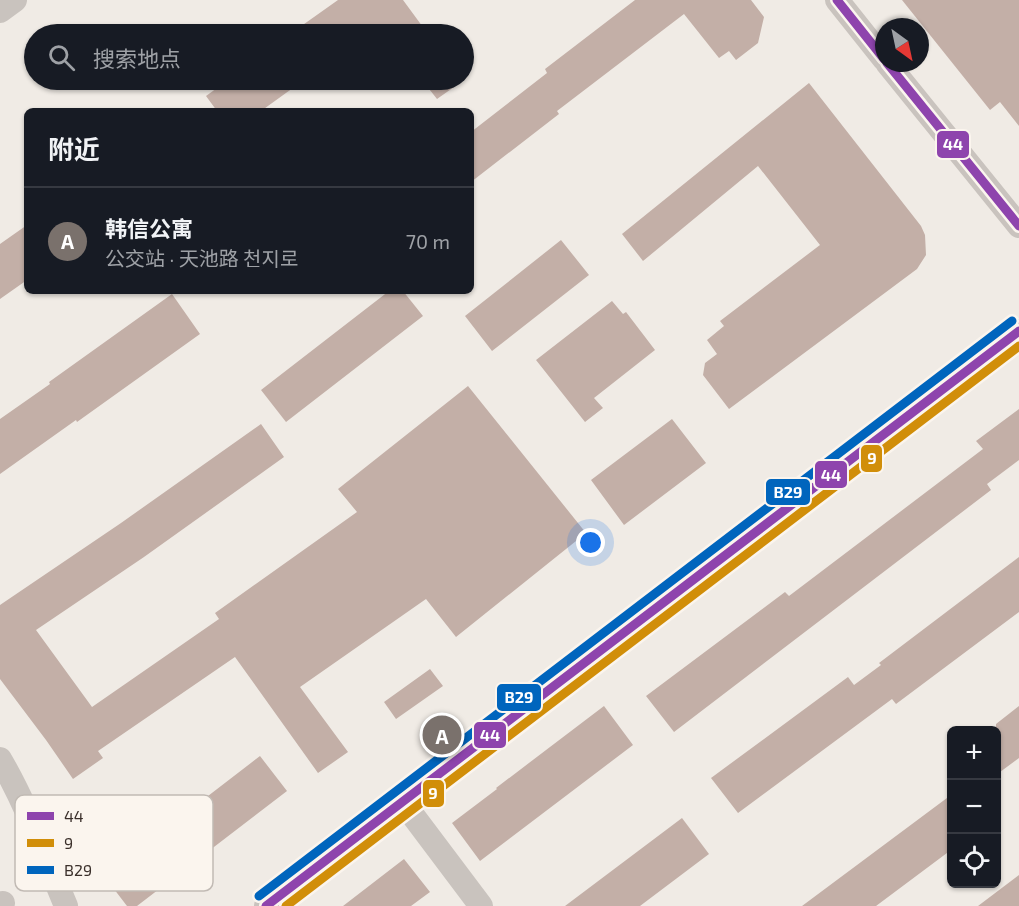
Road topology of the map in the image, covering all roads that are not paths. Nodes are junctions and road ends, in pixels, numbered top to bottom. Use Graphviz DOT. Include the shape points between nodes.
graph roads {
  1 [pos="15,0"];
  2 [pos="837,0"];
  3 [pos="0,11"];
  4 [pos="875,48"];
  5 [pos="895,72"];
  6 [pos="1019,226"];
  7 [pos="1019,331"];
  8 [pos="0,759"];
  9 [pos="19,795"];
  10 [pos="402,801"];
  11 [pos="60,891"];
  12 [pos="66,906"];
  13 [pos="266,906"];
  14 [pos="481,906"];
  1 -- 3 [label="street"];
  2 -- 4 [label="street"];
  5 -- 6 [label="street"];
  7 -- 10 [label="street"];
  8 -- 9 [label="street"];
  10 -- 13 [label="street"];
  10 -- 14 [label="street"];
  11 -- 12 [label="street"];
}
